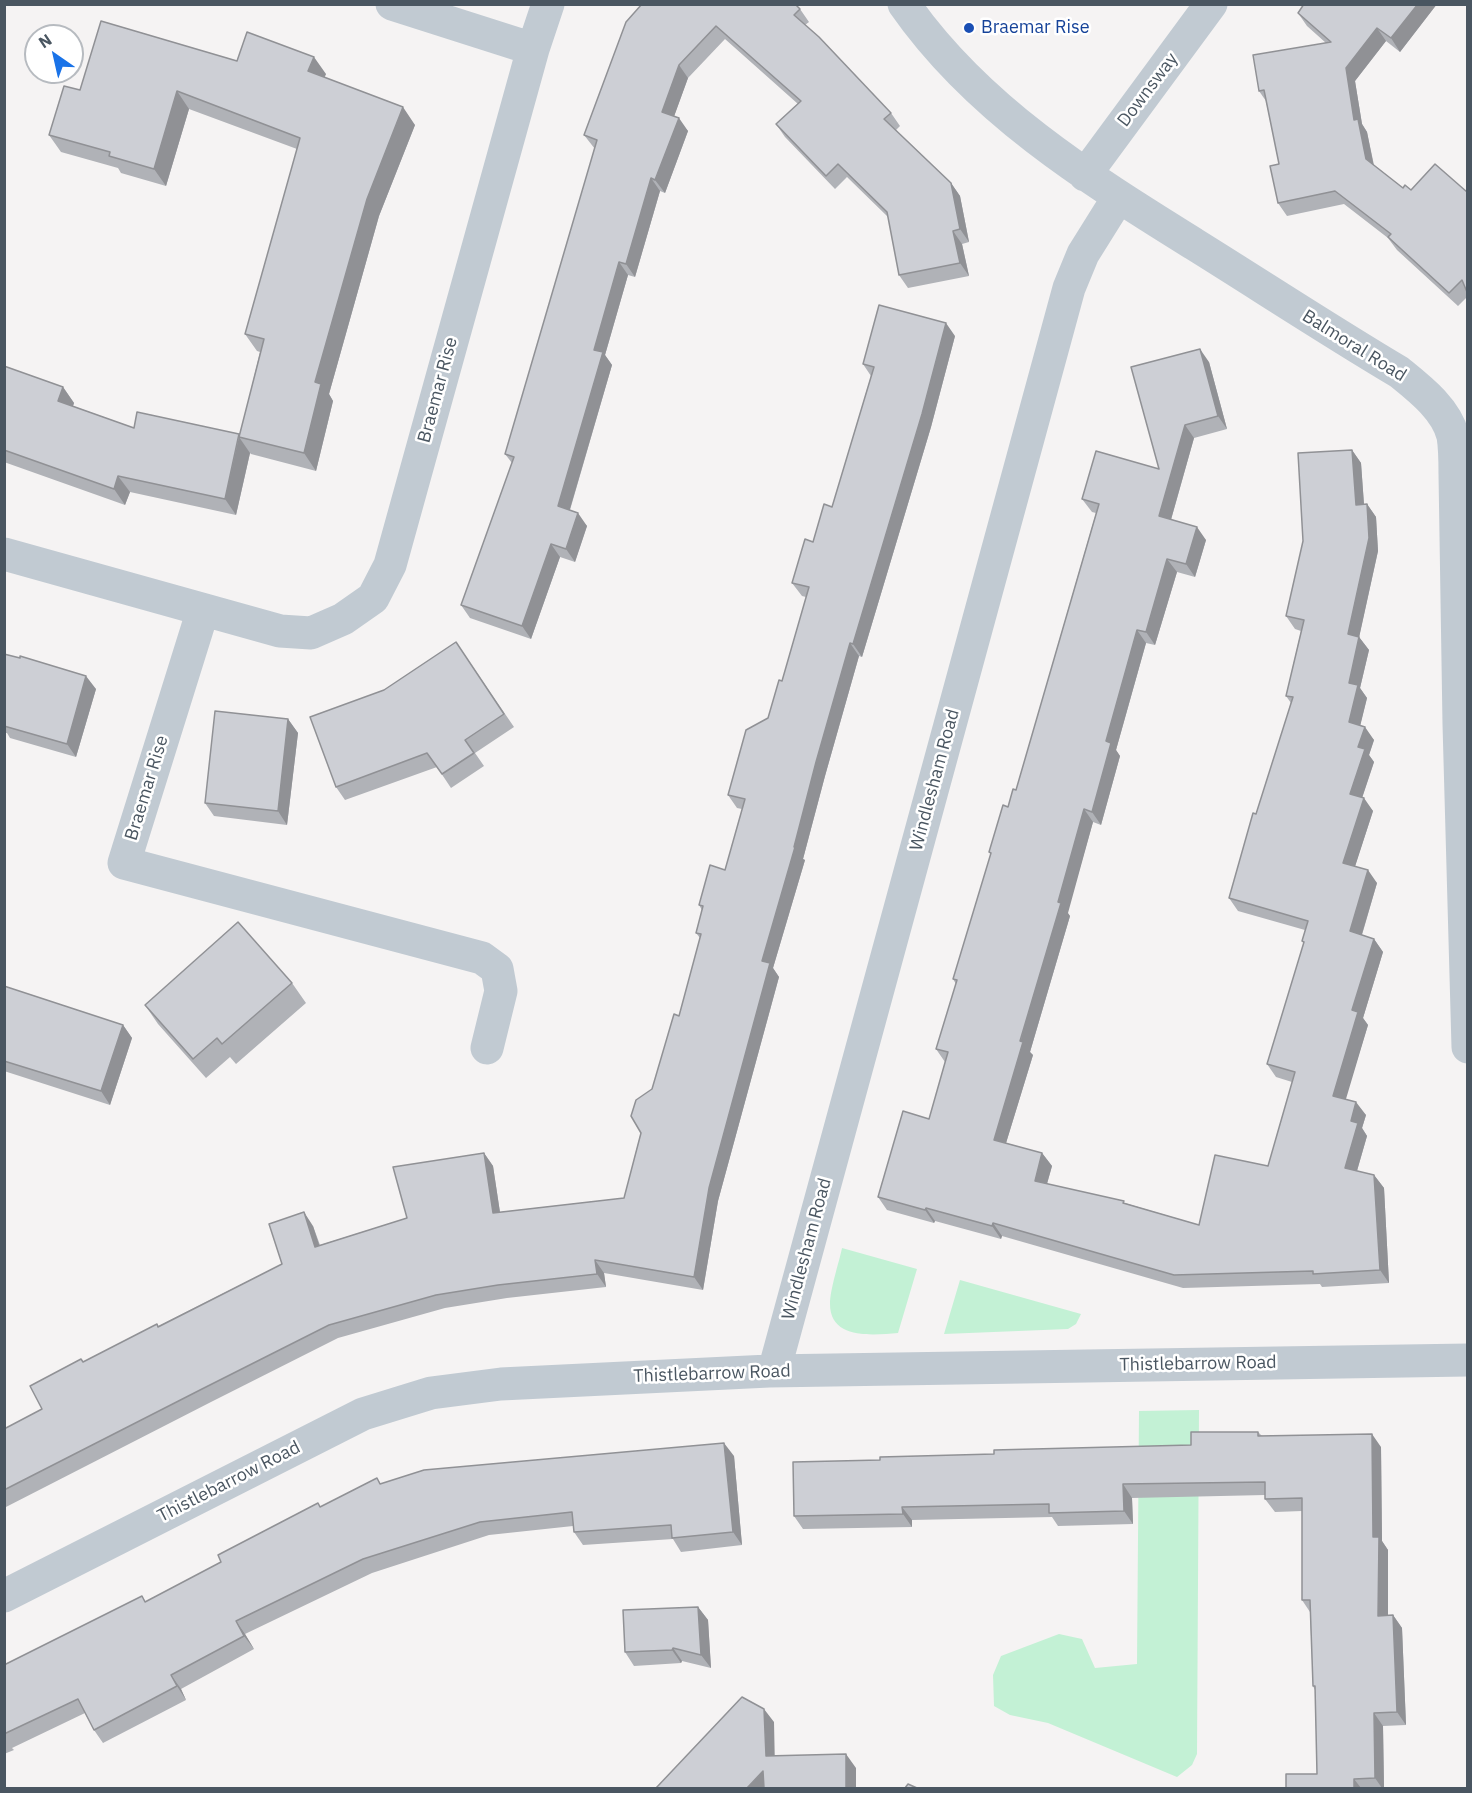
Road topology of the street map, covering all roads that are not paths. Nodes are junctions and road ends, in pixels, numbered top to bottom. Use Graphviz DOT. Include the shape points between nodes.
graph roads {
  1 [pos="392,4"];
  2 [pos="548,4"];
  3 [pos="904,4"];
  4 [pos="1211,4"];
  5 [pos="533,49"];
  6 [pos="1085,175"];
  7 [pos="1118,198"];
  8 [pos="4,554"];
  9 [pos="202,610"];
  10 [pos="487,1047"];
  11 [pos="1467,1047"];
  12 [pos="1467,1360"];
  13 [pos="774,1371"];
  14 [pos="4,1596"];
  1 -- 5 [label="street"];
  2 -- 5 [label="street, Braemar Rise"];
  3 -- 6 [label="street, Balmoral Road" via="987,97 1046,148"];
  4 -- 6 [label="street, Downsway"];
  5 -- 9 [label="street, Braemar Rise" via="390,565 373,598 343,619 311,633 280,631"];
  6 -- 7 [label="street, Balmoral Road"];
  7 -- 11 [label="street, Balmoral Road" via="1400,372 1422,390 1448,423 1455,474"];
  7 -- 13 [label="street, Windlesham Road" via="1083,254 1069,288"];
  8 -- 9 [label="street, Braemar Rise"];
  9 -- 10 [label="street, Braemar Rise" via="124,863 482,958 497,969 501,991"];
  12 -- 13 [label="street, Thistlebarrow Road"];
  13 -- 14 [label="street, Thistlebarrow Road" via="501,1384 431,1393 363,1414"];
}
